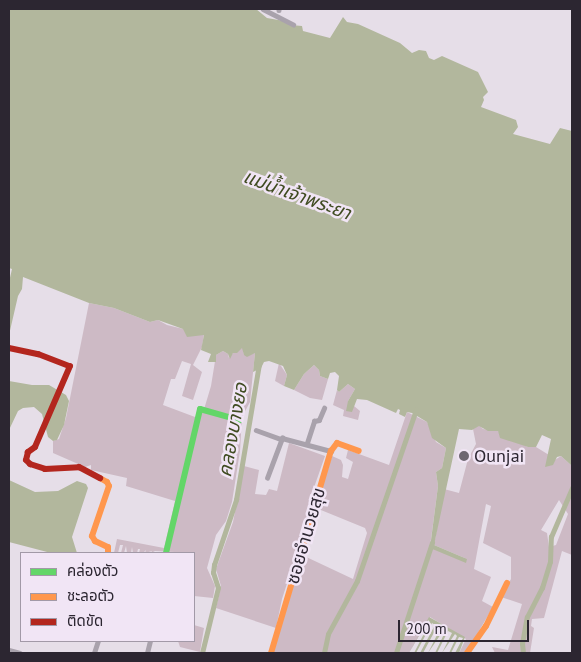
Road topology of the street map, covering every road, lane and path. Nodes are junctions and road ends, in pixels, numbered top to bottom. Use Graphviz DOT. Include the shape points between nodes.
graph roads {
  1 [pos="263,9"];
  2 [pos="293,24"];
  3 [pos="9,348"];
  4 [pos="324,408"];
  5 [pos="239,420"];
  6 [pos="256,430"];
  7 [pos="281,439"];
  8 [pos="307,443"];
  9 [pos="331,451"];
  10 [pos="359,451"];
  11 [pos="267,478"];
  12 [pos="108,552"];
  13 [pos="166,552"];
  14 [pos="506,583"];
  15 [pos="9,650"];
  16 [pos="20,653"];
  17 [pos="271,653"];
  18 [pos="467,653"];
  1 -- 2 [label="street"];
  3 -- 12 [label="street" via="68,365 68,374 26,460 45,469 80,467 109,484 92,536 108,547"];
  4 -- 8 [label="street" via="319,420 314,421"];
  5 -- 13 [label="street" via="200,409"];
  6 -- 7 [label="street"];
  7 -- 8 [label="street" via="285,437"];
  7 -- 11 [label="street"];
  8 -- 9 [label="street"];
  9 -- 10 [label="street" via="337,443"];
  9 -- 17 [label="street, ซอยอำนวยสุข"];
  14 -- 18 [label="street" via="486,626"];
  15 -- 16 [label="street"];
}
